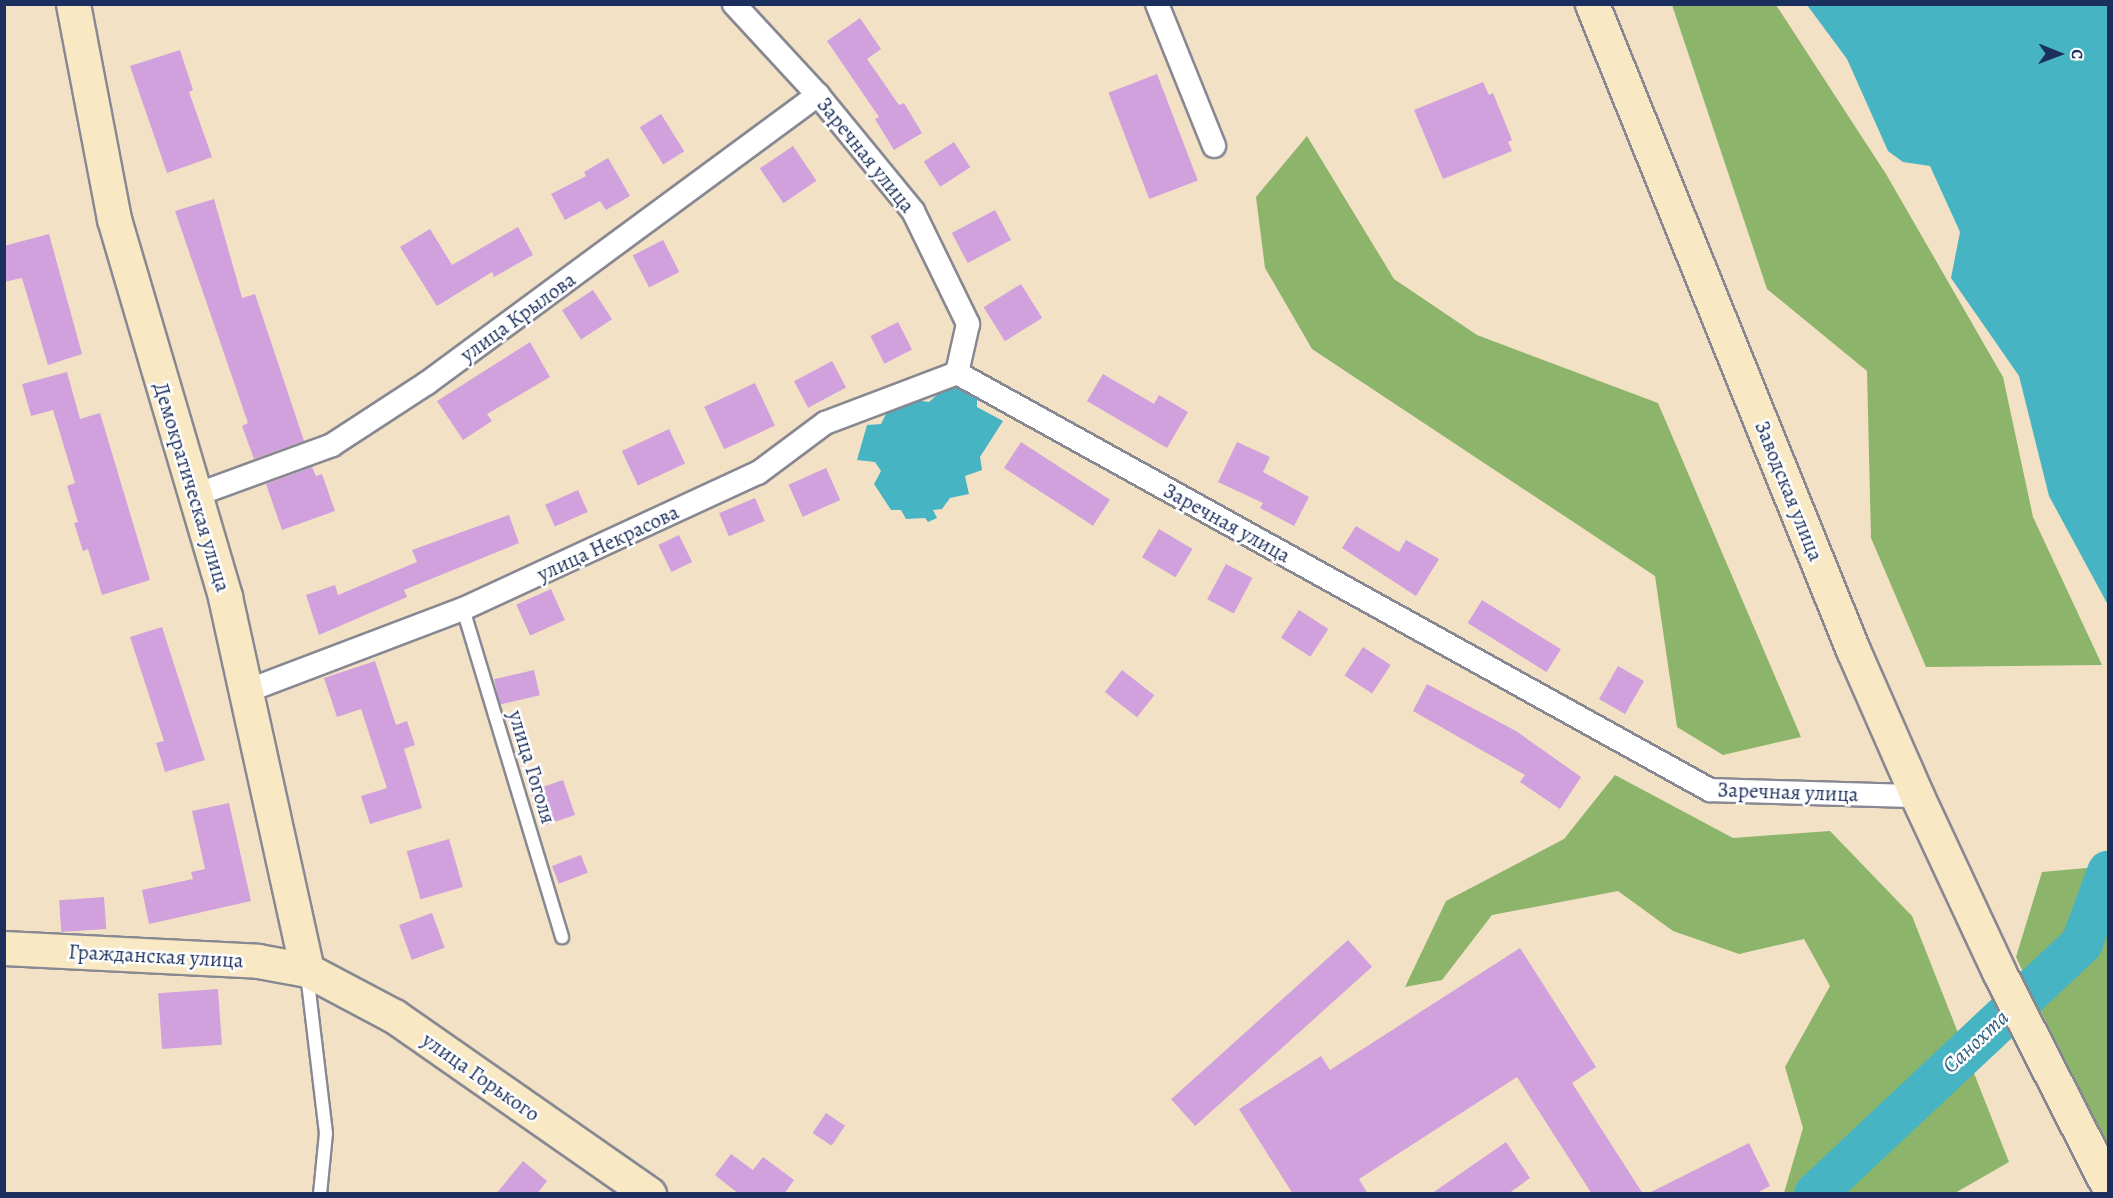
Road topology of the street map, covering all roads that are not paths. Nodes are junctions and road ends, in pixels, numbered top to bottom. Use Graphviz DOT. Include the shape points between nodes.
graph roads {
  1 [pos="73,4"];
  2 [pos="734,4"];
  3 [pos="1157,4"];
  4 [pos="1592,4"];
  5 [pos="818,95"];
  6 [pos="1214,146"];
  7 [pos="957,373"];
  8 [pos="193,496"];
  9 [pos="464,609"];
  10 [pos="246,691"];
  11 [pos="1917,796"];
  12 [pos="562,937"];
  13 [pos="4,948"];
  14 [pos="307,970"];
  15 [pos="2109,1186"];
  16 [pos="320,1194"];
  17 [pos="649,1194"];
  1 -- 8 [label="street, Демократическая улица" via="114,219"];
  2 -- 5 [label="street, Заречная улица"];
  3 -- 6 [label="street"];
  4 -- 11 [label="street, Заводская улица" via="1848,639"];
  5 -- 7 [label="street, Заречная улица" via="918,222 968,324"];
  5 -- 8 [label="street, улица Крылова" via="436,376 332,445"];
  7 -- 9 [label="street, улица Некрасова" via="825,423 758,473"];
  7 -- 11 [label="street, Заречная улица" via="1710,790"];
  8 -- 10 [label="street, Демократическая улица" via="225,597"];
  9 -- 10 [label="street, улица Некрасова"];
  9 -- 12 [label="lane, улица Гоголя"];
  10 -- 14 [label="street, Демократическая улица"];
  11 -- 15 [label="street, Заводская улица" via="2000,972"];
  13 -- 14 [label="street, Гражданская улица" via="258,961"];
  14 -- 16 [label="lane" via="326,1132"];
  14 -- 17 [label="street, улица Горького" via="394,1016"];
}
